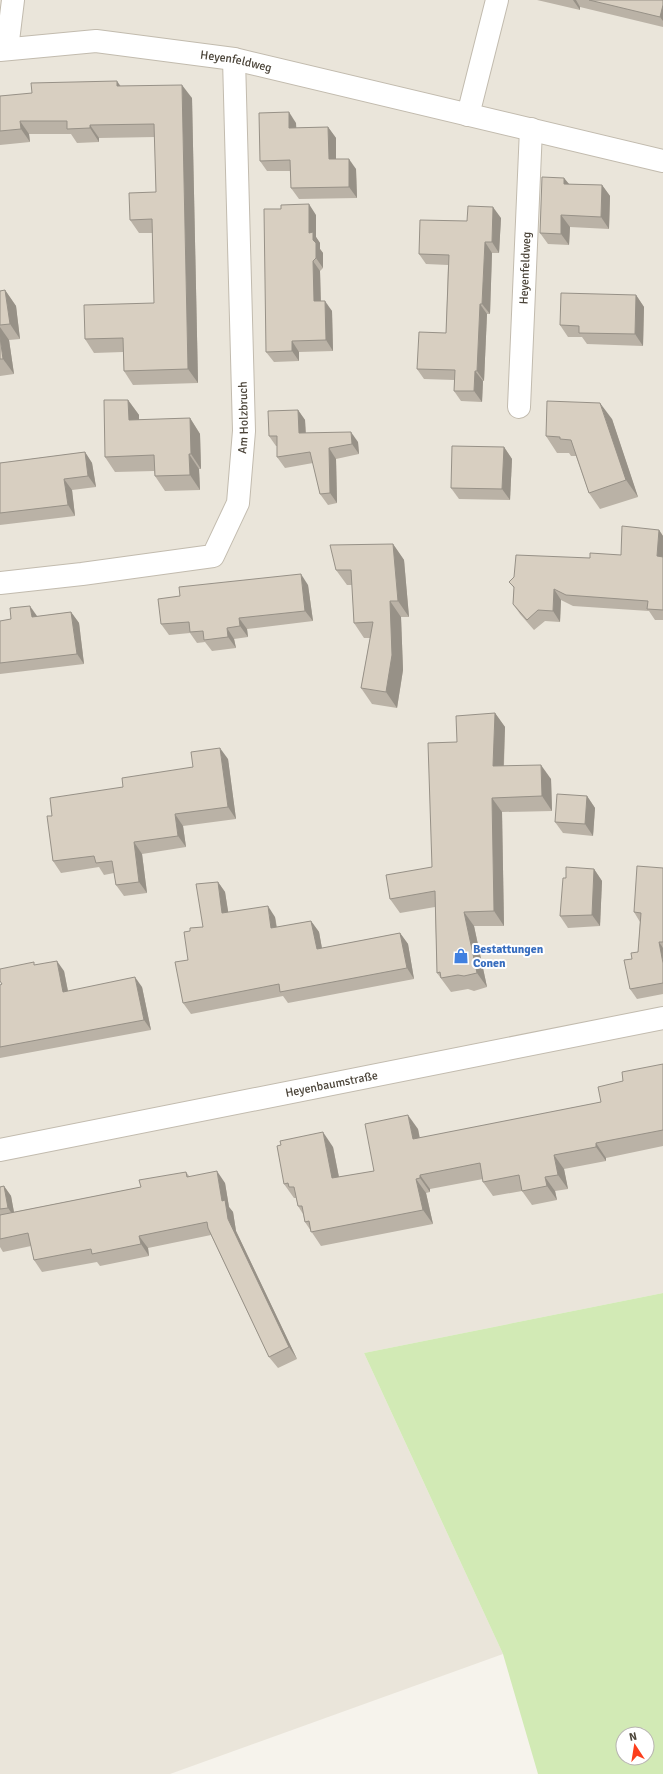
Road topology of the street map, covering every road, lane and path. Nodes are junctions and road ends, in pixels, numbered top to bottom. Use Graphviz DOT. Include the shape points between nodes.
graph roads {
  1 [pos="13,0"];
  2 [pos="497,0"];
  3 [pos="4,49"];
  4 [pos="234,59"];
  5 [pos="468,115"];
  6 [pos="531,129"];
  7 [pos="663,160"];
  8 [pos="519,407"];
  9 [pos="0,583"];
  10 [pos="663,1018"];
  11 [pos="0,1150"];
  1 -- 3 [label="street"];
  2 -- 5 [label="street"];
  3 -- 4 [label="street, Heyenfeldweg" via="96,41"];
  4 -- 5 [label="street, Heyenfeldweg"];
  4 -- 9 [label="street, Am Holzbruch" via="244,431 238,503 213,556"];
  5 -- 6 [label="street, Heyenfeldweg"];
  6 -- 7 [label="street, Heyenfeldweg"];
  6 -- 8 [label="street, Heyenfeldweg"];
  10 -- 11 [label="street, Heyenbaumstraße"];
}
